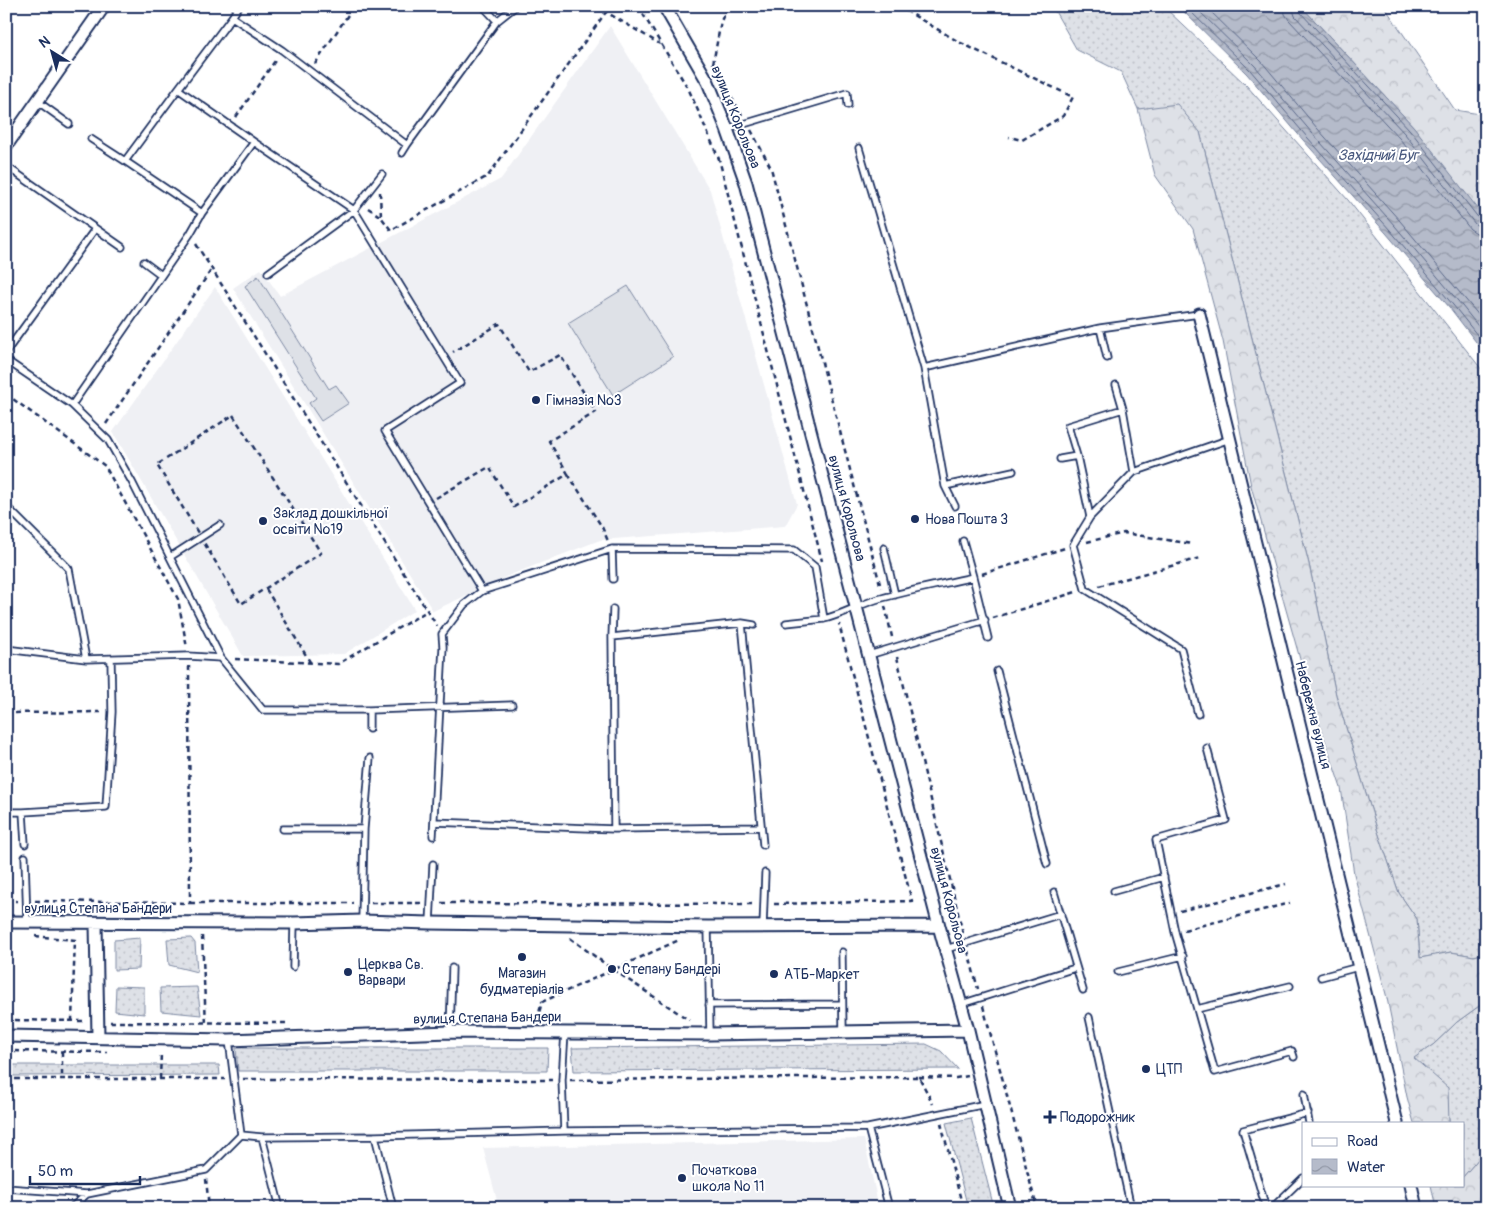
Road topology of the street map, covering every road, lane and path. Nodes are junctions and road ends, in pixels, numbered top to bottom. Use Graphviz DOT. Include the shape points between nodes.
graph roads {
  1 [pos="104,6"];
  2 [pos="239,6"];
  3 [pos="354,6"];
  4 [pos="483,6"];
  5 [pos="516,6"];
  6 [pos="638,6"];
  7 [pos="664,6"];
  8 [pos="728,6"];
  9 [pos="898,6"];
  10 [pos="232,17"];
  11 [pos="497,21"];
  12 [pos="661,44"];
  13 [pos="282,50"];
  14 [pos="708,56"];
  15 [pos="310,71"];
  16 [pos="722,80"];
  17 [pos="178,89"];
  18 [pos="37,101"];
  19 [pos="848,105"];
  20 [pos="746,122"];
  21 [pos="69,124"];
  22 [pos="231,124"];
  23 [pos="728,129"];
  24 [pos="1009,137"];
  25 [pos="92,139"];
  26 [pos="254,142"];
  27 [pos="407,145"];
  28 [pos="6,146"];
  29 [pos="859,148"];
  30 [pos="402,153"];
  31 [pos="125,161"];
  32 [pos="6,166"];
  33 [pos="380,177"];
  34 [pos="354,210"];
  35 [pos="202,213"];
  36 [pos="96,229"];
  37 [pos="190,234"];
  38 [pos="122,247"];
  39 [pos="144,262"];
  40 [pos="212,269"];
  41 [pos="268,273"];
  42 [pos="160,274"];
  43 [pos="1199,314"];
  44 [pos="1100,328"];
  45 [pos="6,352"];
  46 [pos="444,358"];
  47 [pos="1107,358"];
  48 [pos="6,360"];
  49 [pos="924,368"];
  50 [pos="1116,385"];
  51 [pos="6,394"];
  52 [pos="72,405"];
  53 [pos="1123,409"];
  54 [pos="100,433"];
  55 [pos="1230,439"];
  56 [pos="1077,456"];
  57 [pos="1060,459"];
  58 [pos="1013,471"];
  59 [pos="1134,472"];
  60 [pos="568,474"];
  61 [pos="945,486"];
  62 [pos="428,503"];
  63 [pos="6,506"];
  64 [pos="955,506"];
  65 [pos="1090,517"];
  66 [pos="220,526"];
  67 [pos="201,538"];
  68 [pos="963,541"];
  69 [pos="884,548"];
  70 [pos="612,549"];
  71 [pos="170,557"];
  72 [pos="824,568"];
  73 [pos="973,577"];
  74 [pos="613,579"];
  75 [pos="266,588"];
  76 [pos="482,591"];
  77 [pos="895,595"];
  78 [pos="883,598"];
  79 [pos="857,605"];
  80 [pos="613,609"];
  81 [pos="427,610"];
  82 [pos="836,616"];
  83 [pos="824,619"];
  84 [pos="985,620"];
  85 [pos="742,624"];
  86 [pos="786,624"];
  87 [pos="754,625"];
  88 [pos="442,634"];
  89 [pos="612,637"];
  90 [pos="988,638"];
  91 [pos="894,646"];
  92 [pos="6,649"];
  93 [pos="869,655"];
  94 [pos="188,656"];
  95 [pos="221,658"];
  96 [pos="86,660"];
  97 [pos="111,660"];
  98 [pos="310,662"];
  99 [pos="997,671"];
  100 [pos="512,705"];
  101 [pos="439,708"];
  102 [pos="369,710"];
  103 [pos="112,712"];
  104 [pos="6,713"];
  105 [pos="1198,714"];
  106 [pos="369,729"];
  107 [pos="1207,748"];
  108 [pos="370,758"];
  109 [pos="6,812"];
  110 [pos="24,812"];
  111 [pos="434,822"];
  112 [pos="760,827"];
  113 [pos="614,829"];
  114 [pos="283,830"];
  115 [pos="364,830"];
  116 [pos="433,836"];
  117 [pos="25,844"];
  118 [pos="762,845"];
  119 [pos="25,857"];
  120 [pos="433,864"];
  121 [pos="1047,864"];
  122 [pos="765,873"];
  123 [pos="1164,877"];
  124 [pos="1286,884"];
  125 [pos="1114,891"];
  126 [pos="1054,892"];
  127 [pos="6,901"];
  128 [pos="27,901"];
  129 [pos="190,903"];
  130 [pos="362,903"];
  131 [pos="431,903"];
  132 [pos="764,904"];
  133 [pos="1290,904"];
  134 [pos="1061,914"];
  135 [pos="1171,914"];
  136 [pos="362,921"];
  137 [pos="6,922"];
  138 [pos="27,922"];
  139 [pos="96,923"];
  140 [pos="201,923"];
  141 [pos="294,923"];
  142 [pos="430,923"];
  143 [pos="551,924"];
  144 [pos="939,926"];
  145 [pos="708,927"];
  146 [pos="763,927"];
  147 [pos="1175,932"];
  148 [pos="26,936"];
  149 [pos="682,939"];
  150 [pos="965,943"];
  151 [pos="946,949"];
  152 [pos="842,952"];
  153 [pos="1183,956"];
  154 [pos="1358,967"];
  155 [pos="293,968"];
  156 [pos="452,968"];
  157 [pos="1075,968"];
  158 [pos="612,969"];
  159 [pos="1118,972"];
  160 [pos="1321,977"];
  161 [pos="1088,979"];
  162 [pos="1080,981"];
  163 [pos="1290,986"];
  164 [pos="1083,990"];
  165 [pos="981,999"];
  166 [pos="842,1004"];
  167 [pos="961,1004"];
  168 [pos="709,1005"];
  169 [pos="1197,1009"];
  170 [pos="1089,1017"];
  171 [pos="72,1020"];
  172 [pos="206,1024"];
  173 [pos="968,1030"];
  174 [pos="450,1032"];
  175 [pos="565,1032"];
  176 [pos="843,1032"];
  177 [pos="533,1033"];
  178 [pos="710,1034"];
  179 [pos="6,1036"];
  180 [pos="98,1037"];
  181 [pos="229,1040"];
  182 [pos="6,1051"];
  183 [pos="62,1052"];
  184 [pos="111,1052"];
  185 [pos="170,1053"];
  186 [pos="1294,1057"];
  187 [pos="1000,1067"];
  188 [pos="978,1073"];
  189 [pos="919,1077"];
  190 [pos="233,1078"];
  191 [pos="6,1079"];
  192 [pos="62,1079"];
  193 [pos="160,1079"];
  194 [pos="562,1080"];
  195 [pos="1304,1094"];
  196 [pos="986,1104"];
  197 [pos="1308,1114"];
  198 [pos="939,1115"];
  199 [pos="1308,1122"];
  200 [pos="1397,1122"];
  201 [pos="868,1128"];
  202 [pos="564,1131"];
  203 [pos="241,1135"];
  204 [pos="375,1136"];
  205 [pos="262,1137"];
  206 [pos="206,1170"];
  207 [pos="1302,1179"];
  208 [pos="1411,1186"];
  209 [pos="6,1188"];
  210 [pos="87,1194"];
  211 [pos="71,1208"];
  212 [pos="208,1208"];
  213 [pos="280,1208"];
  214 [pos="393,1208"];
  215 [pos="888,1208"];
  216 [pos="963,1208"];
  217 [pos="1010,1208"];
  218 [pos="1038,1208"];
  219 [pos="1131,1208"];
  220 [pos="1266,1208"];
  221 [pos="1272,1208"];
  222 [pos="1416,1208"];
  1 -- 18 [label="street"];
  2 -- 10 [label="lane"];
  3 -- 15 [label="path"];
  4 -- 11 [label="lane"];
  5 -- 11 [label="lane"];
  6 -- 12 [label="path"];
  7 -- 23 [label="street, вулиця Корольова" via="708,82"];
  8 -- 14 [label="path" via="721,21 713,64"];
  9 -- 24 [label="path" via="959,42 1073,97 1063,116 1022,140"];
  10 -- 13 [label="lane"];
  10 -- 17 [label="lane"];
  11 -- 27 [label="lane"];
  12 -- 33 [label="path" via="606,12 488,176 391,230 381,217"];
  12 -- 72 [label="path" via="689,90 719,159"];
  13 -- 15 [label="lane"];
  13 -- 22 [label="path"];
  15 -- 27 [label="lane"];
  16 -- 20 [label="path"];
  17 -- 22 [label="lane"];
  17 -- 31 [label="lane"];
  18 -- 21 [label="lane"];
  18 -- 28 [label="street"];
  19 -- 20 [label="lane" via="847,93"];
  20 -- 23 [label="lane"];
  20 -- 78 [label="path" via="771,168"];
  22 -- 26 [label="lane"];
  23 -- 79 [label="street, вулиця Корольова" via="746,183"];
  25 -- 31 [label="lane"];
  26 -- 34 [label="lane"];
  26 -- 35 [label="lane"];
  27 -- 30 [label="lane"];
  29 -- 49 [label="lane"];
  31 -- 35 [label="lane"];
  32 -- 36 [label="lane"];
  33 -- 34 [label="lane"];
  34 -- 41 [label="lane"];
  34 -- 46 [label="lane"];
  35 -- 37 [label="lane"];
  36 -- 38 [label="lane"];
  36 -- 45 [label="lane"];
  37 -- 40 [label="path"];
  37 -- 42 [label="lane"];
  39 -- 42 [label="lane"];
  40 -- 54 [label="path"];
  40 -- 81 [label="path"];
  42 -- 52 [label="lane"];
  43 -- 44 [label="lane"];
  43 -- 55 [label="street, Набережна вулиця"];
  44 -- 47 [label="lane"];
  44 -- 49 [label="lane"];
  46 -- 60 [label="path" via="499,324 529,372 560,355 596,412 549,441"];
  46 -- 62 [label="lane" via="460,383 385,432"];
  48 -- 52 [label="lane"];
  49 -- 61 [label="lane"];
  50 -- 53 [label="lane"];
  51 -- 94 [label="path" via="105,466 178,599"];
  52 -- 54 [label="lane"];
  53 -- 56 [label="lane" via="1068,426"];
  53 -- 59 [label="lane"];
  54 -- 71 [label="lane" via="108,440 132,482"];
  55 -- 59 [label="lane"];
  55 -- 154 [label="street, Набережна вулиця"];
  56 -- 57 [label="lane"];
  56 -- 65 [label="lane"];
  58 -- 61 [label="lane"];
  59 -- 65 [label="lane"];
  60 -- 62 [label="path" via="514,507 488,467"];
  60 -- 70 [label="path" via="602,527"];
  61 -- 64 [label="lane"];
  62 -- 76 [label="lane"];
  63 -- 96 [label="lane" via="69,569"];
  65 -- 105 [label="lane" via="1074,545 1085,589 1181,649"];
  66 -- 67 [label="lane"];
  67 -- 71 [label="lane"];
  67 -- 75 [label="path" via="241,604"];
  67 -- 75 [label="path" via="157,465 233,415 321,553"];
  68 -- 73 [label="lane"];
  69 -- 77 [label="lane"];
  70 -- 74 [label="lane"];
  70 -- 76 [label="lane"];
  70 -- 83 [label="lane" via="794,550 815,567"];
  71 -- 95 [label="lane"];
  73 -- 77 [label="lane"];
  73 -- 84 [label="lane"];
  75 -- 98 [label="path"];
  76 -- 88 [label="lane" via="464,605"];
  77 -- 78 [label="lane"];
  78 -- 79 [label="lane"];
  78 -- 91 [label="path"];
  79 -- 82 [label="lane"];
  79 -- 93 [label="street, вулиця Корольова"];
  80 -- 89 [label="lane"];
  81 -- 88 [label="path"];
  81 -- 98 [label="path" via="338,664"];
  82 -- 83 [label="lane"];
  82 -- 132 [label="path" via="912,901"];
  83 -- 86 [label="lane"];
  84 -- 90 [label="lane"];
  84 -- 91 [label="lane"];
  85 -- 87 [label="lane"];
  85 -- 89 [label="lane"];
  85 -- 112 [label="lane"];
  88 -- 101 [label="lane"];
  89 -- 113 [label="lane"];
  91 -- 93 [label="lane"];
  91 -- 150 [label="path"];
  92 -- 96 [label="lane"];
  93 -- 144 [label="street, вулиця Корольова"];
  94 -- 95 [label="lane"];
  94 -- 97 [label="lane"];
  94 -- 129 [label="path"];
  95 -- 98 [label="path"];
  95 -- 102 [label="lane" via="263,710"];
  96 -- 97 [label="lane"];
  97 -- 103 [label="lane"];
  99 -- 121 [label="lane"];
  100 -- 101 [label="lane"];
  101 -- 102 [label="lane"];
  101 -- 111 [label="lane"];
  102 -- 106 [label="lane"];
  103 -- 104 [label="path"];
  103 -- 110 [label="lane" via="106,808"];
  107 -- 123 [label="lane" via="1226,820 1156,840"];
  108 -- 115 [label="lane"];
  109 -- 110 [label="lane"];
  110 -- 117 [label="lane"];
  111 -- 113 [label="lane"];
  111 -- 116 [label="lane"];
  112 -- 113 [label="lane"];
  112 -- 118 [label="lane"];
  114 -- 115 [label="lane"];
  115 -- 130 [label="lane"];
  119 -- 128 [label="lane"];
  120 -- 131 [label="lane"];
  122 -- 132 [label="lane"];
  123 -- 125 [label="lane"];
  123 -- 135 [label="lane"];
  124 -- 135 [label="path"];
  126 -- 134 [label="lane"];
  127 -- 128 [label="path"];
  128 -- 129 [label="path"];
  128 -- 138 [label="lane"];
  129 -- 130 [label="path"];
  130 -- 131 [label="path"];
  130 -- 136 [label="lane"];
  131 -- 132 [label="path"];
  131 -- 142 [label="lane"];
  132 -- 146 [label="lane"];
  133 -- 147 [label="path"];
  134 -- 150 [label="lane"];
  134 -- 157 [label="lane"];
  135 -- 147 [label="lane"];
  136 -- 141 [label="street, вулиця Степана Бандери"];
  136 -- 142 [label="street, вулиця Степана Бандери"];
  137 -- 138 [label="street, вулиця Степана Бандери"];
  138 -- 139 [label="street, вулиця Степана Бандери"];
  139 -- 140 [label="street, вулиця Степана Бандери"];
  139 -- 180 [label="street"];
  140 -- 141 [label="street, вулиця Степана Бандери"];
  140 -- 172 [label="path"];
  141 -- 155 [label="lane"];
  142 -- 143 [label="street, вулиця Степана Бандери"];
  143 -- 145 [label="street, вулиця Степана Бандери"];
  143 -- 158 [label="path"];
  144 -- 146 [label="street, вулиця Степана Бандери"];
  144 -- 151 [label="street, вулиця Корольова"];
  145 -- 146 [label="street, вулиця Степана Бандери"];
  145 -- 168 [label="lane"];
  147 -- 153 [label="lane"];
  148 -- 171 [label="path" via="75,940"];
  149 -- 158 [label="path"];
  150 -- 151 [label="lane"];
  150 -- 165 [label="path"];
  151 -- 167 [label="street, вулиця Корольова"];
  152 -- 166 [label="lane"];
  153 -- 159 [label="lane"];
  153 -- 169 [label="lane"];
  154 -- 160 [label="lane"];
  154 -- 200 [label="street, Набережна вулиця"];
  156 -- 174 [label="lane"];
  157 -- 162 [label="lane"];
  157 -- 165 [label="lane"];
  158 -- 177 [label="path" via="542,1002"];
  158 -- 178 [label="path"];
  161 -- 162 [label="lane"];
  162 -- 164 [label="lane"];
  163 -- 169 [label="lane"];
  165 -- 167 [label="lane"];
  165 -- 187 [label="path"];
  166 -- 168 [label="lane"];
  166 -- 176 [label="lane"];
  167 -- 173 [label="street, вулиця Корольова"];
  168 -- 178 [label="lane"];
  169 -- 186 [label="lane" via="1215,1072 1292,1051"];
  170 -- 219 [label="lane"];
  173 -- 176 [label="street, вулиця Степана Бандери"];
  173 -- 188 [label="street, вулиця Корольова"];
  174 -- 177 [label="street, вулиця Степана Бандери"];
  174 -- 181 [label="street, вулиця Степана Бандери"];
  175 -- 177 [label="street, вулиця Степана Бандери"];
  175 -- 178 [label="street, вулиця Степана Бандери"];
  175 -- 194 [label="lane"];
  176 -- 178 [label="street, вулиця Степана Бандери"];
  179 -- 180 [label="street, вулиця Степана Бандери"];
  180 -- 181 [label="street, вулиця Степана Бандери"];
  181 -- 190 [label="lane"];
  182 -- 183 [label="path"];
  183 -- 184 [label="path"];
  183 -- 192 [label="path"];
  185 -- 193 [label="path" via="161,1053"];
  187 -- 188 [label="path"];
  187 -- 218 [label="path"];
  188 -- 189 [label="path" via="956,1078"];
  188 -- 196 [label="street, вулиця Корольова"];
  189 -- 194 [label="path"];
  189 -- 198 [label="path"];
  190 -- 193 [label="path"];
  190 -- 194 [label="path"];
  190 -- 203 [label="lane"];
  191 -- 192 [label="path"];
  192 -- 193 [label="path"];
  194 -- 202 [label="lane"];
  195 -- 197 [label="lane"];
  196 -- 198 [label="lane"];
  196 -- 217 [label="street, вулиця Корольова"];
  197 -- 199 [label="lane"];
  197 -- 220 [label="lane" via="1244,1130"];
  198 -- 201 [label="lane"];
  198 -- 216 [label="path"];
  201 -- 202 [label="lane"];
  201 -- 215 [label="lane"];
  202 -- 204 [label="lane"];
  203 -- 205 [label="lane"];
  203 -- 206 [label="lane"];
  204 -- 205 [label="lane"];
  204 -- 214 [label="lane"];
  205 -- 213 [label="lane"];
  206 -- 210 [label="lane"];
  206 -- 212 [label="path"];
  207 -- 221 [label="lane"];
  208 -- 222 [label="street"];
  209 -- 210 [label="lane"];
  210 -- 211 [label="lane"];
}
